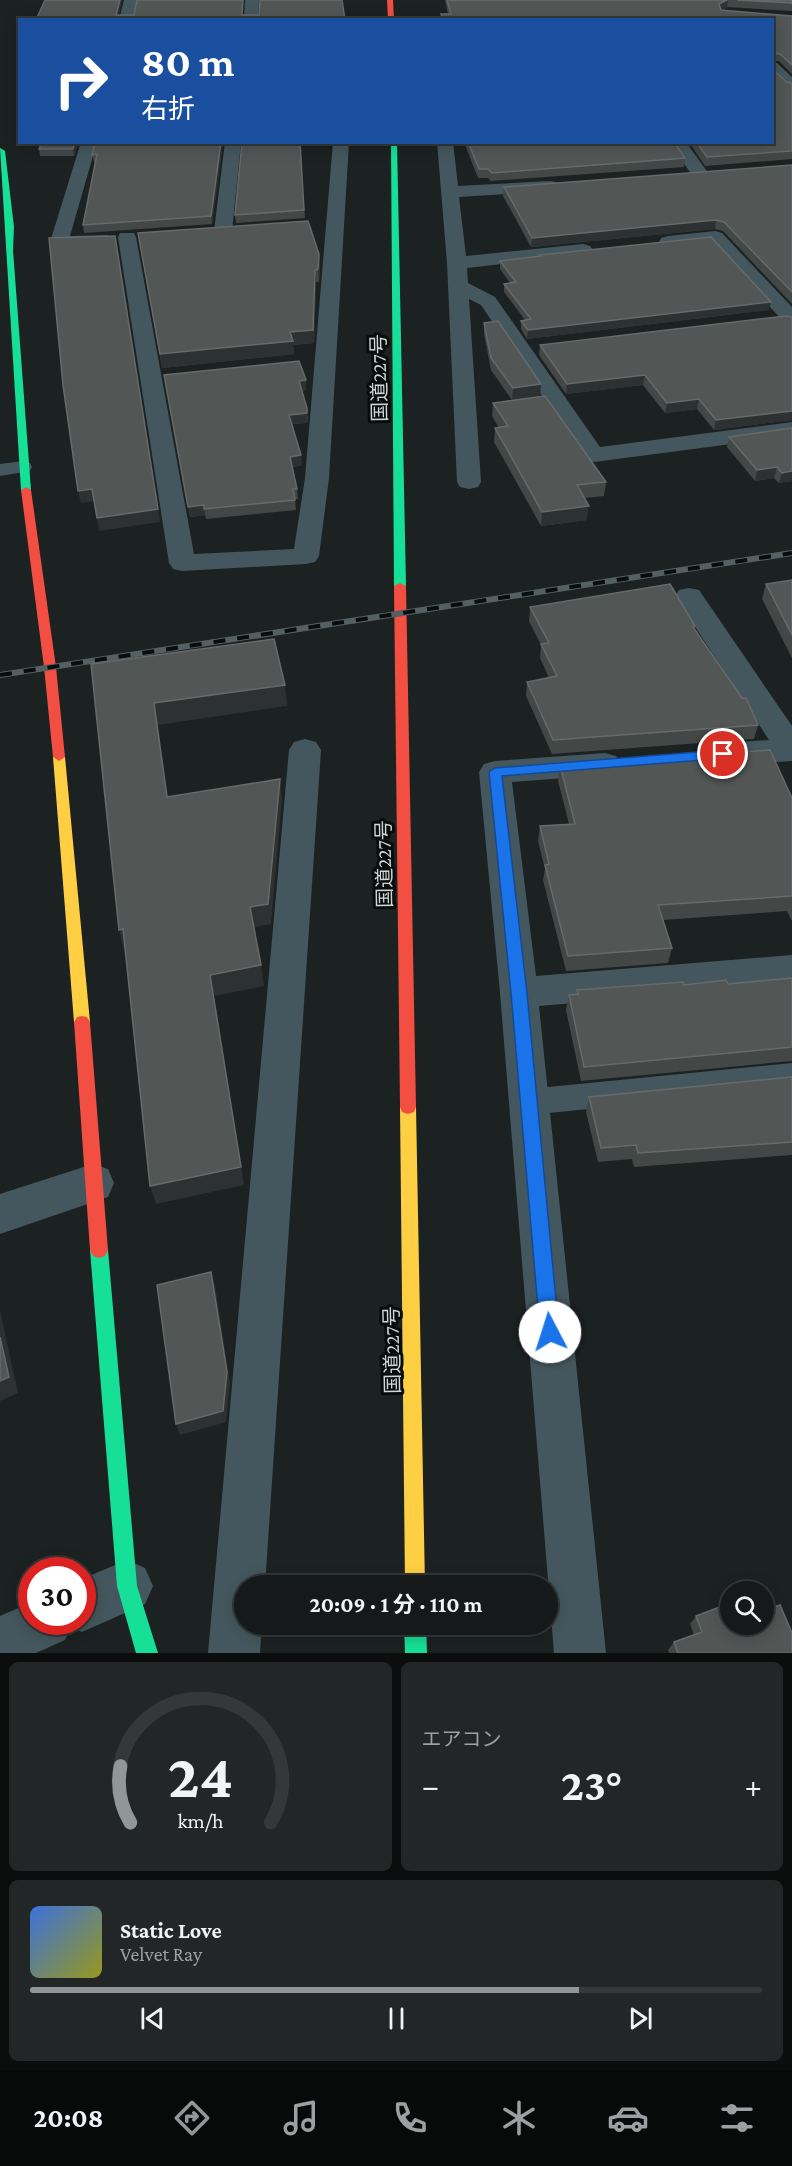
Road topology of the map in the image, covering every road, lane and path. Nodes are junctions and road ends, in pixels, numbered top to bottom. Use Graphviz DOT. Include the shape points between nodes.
graph roads {
  1 [pos="131,0"];
  2 [pos="252,0"];
  3 [pos="390,0"];
  4 [pos="126,18"];
  5 [pos="251,18"];
  6 [pos="391,18"];
  7 [pos="774,68"];
  8 [pos="786,81"];
  9 [pos="88,144"];
  10 [pos="233,144"];
  11 [pos="341,144"];
  12 [pos="394,144"];
  13 [pos="446,144"];
  14 [pos="678,144"];
  15 [pos="0,150"];
  16 [pos="723,172"];
  17 [pos="700,174"];
  18 [pos="677,176"];
  19 [pos="573,184"];
  20 [pos="450,192"];
  21 [pos="246,229"];
  22 [pos="224,231"];
  23 [pos="202,232"];
  24 [pos="645,244"];
  25 [pos="598,249"];
  26 [pos="457,264"];
  27 [pos="458,286"];
  28 [pos="791,317"];
  29 [pos="766,319"];
  30 [pos="544,345"];
  31 [pos="521,348"];
  32 [pos="327,359"];
  33 [pos="304,361"];
  34 [pos="176,375"];
  35 [pos="153,377"];
  36 [pos="792,429"];
  37 [pos="23,467"];
  38 [pos="0,470"];
  39 [pos="469,482"];
  40 [pos="689,596"];
  41 [pos="792,749"];
  42 [pos="305,750"];
  43 [pos="685,757"];
  44 [pos="637,761"];
  45 [pos="792,970"];
  46 [pos="519,993"];
  47 [pos="792,1076"];
  48 [pos="528,1102"];
  49 [pos="93,1183"];
  50 [pos="0,1214"];
  51 [pos="415,1575"];
  52 [pos="127,1586"];
  53 [pos="96,1600"];
  54 [pos="18,1634"];
  55 [pos="416,1635"];
  56 [pos="0,1642"];
  57 [pos="147,1653"];
  58 [pos="234,1653"];
  59 [pos="416,1653"];
  60 [pos="580,1653"];
  1 -- 4 [label="street"];
  2 -- 5 [label="street"];
  3 -- 6 [label="main road"];
  7 -- 8 [label="street"];
  9 -- 35 [label="street" via="60,242 138,236"];
  10 -- 22 [label="street"];
  11 -- 32 [label="street" via="324,224"];
  12 -- 51 [label="main road, 国道227号"];
  13 -- 20 [label="street"];
  14 -- 17 [label="street"];
  15 -- 37 [label="main road" via="10,227"];
  16 -- 17 [label="street"];
  17 -- 18 [label="street"];
  19 -- 20 [label="street"];
  20 -- 26 [label="street"];
  21 -- 22 [label="street"];
  22 -- 23 [label="street"];
  24 -- 28 [label="street" via="715,237"];
  25 -- 26 [label="street"];
  26 -- 27 [label="street"];
  27 -- 31 [label="street" via="488,301"];
  27 -- 39 [label="street"];
  28 -- 29 [label="street"];
  30 -- 31 [label="street"];
  31 -- 36 [label="street" via="594,455"];
  32 -- 33 [label="street"];
  32 -- 35 [label="street" via="306,556 182,563"];
  34 -- 35 [label="street"];
  37 -- 38 [label="lane"];
  37 -- 49 [label="main road" via="50,667 74,912"];
  40 -- 41 [label="street"];
  41 -- 43 [label="street"];
  42 -- 58 [label="street"];
  44 -- 46 [label="street" via="495,772"];
  45 -- 46 [label="street"];
  46 -- 48 [label="street"];
  47 -- 48 [label="lane"];
  48 -- 60 [label="street"];
  49 -- 50 [label="street"];
  49 -- 52 [label="main road"];
  52 -- 53 [label="street"];
  52 -- 57 [label="main road"];
  54 -- 56 [label="street"];
  55 -- 59 [label="main road"];
}
